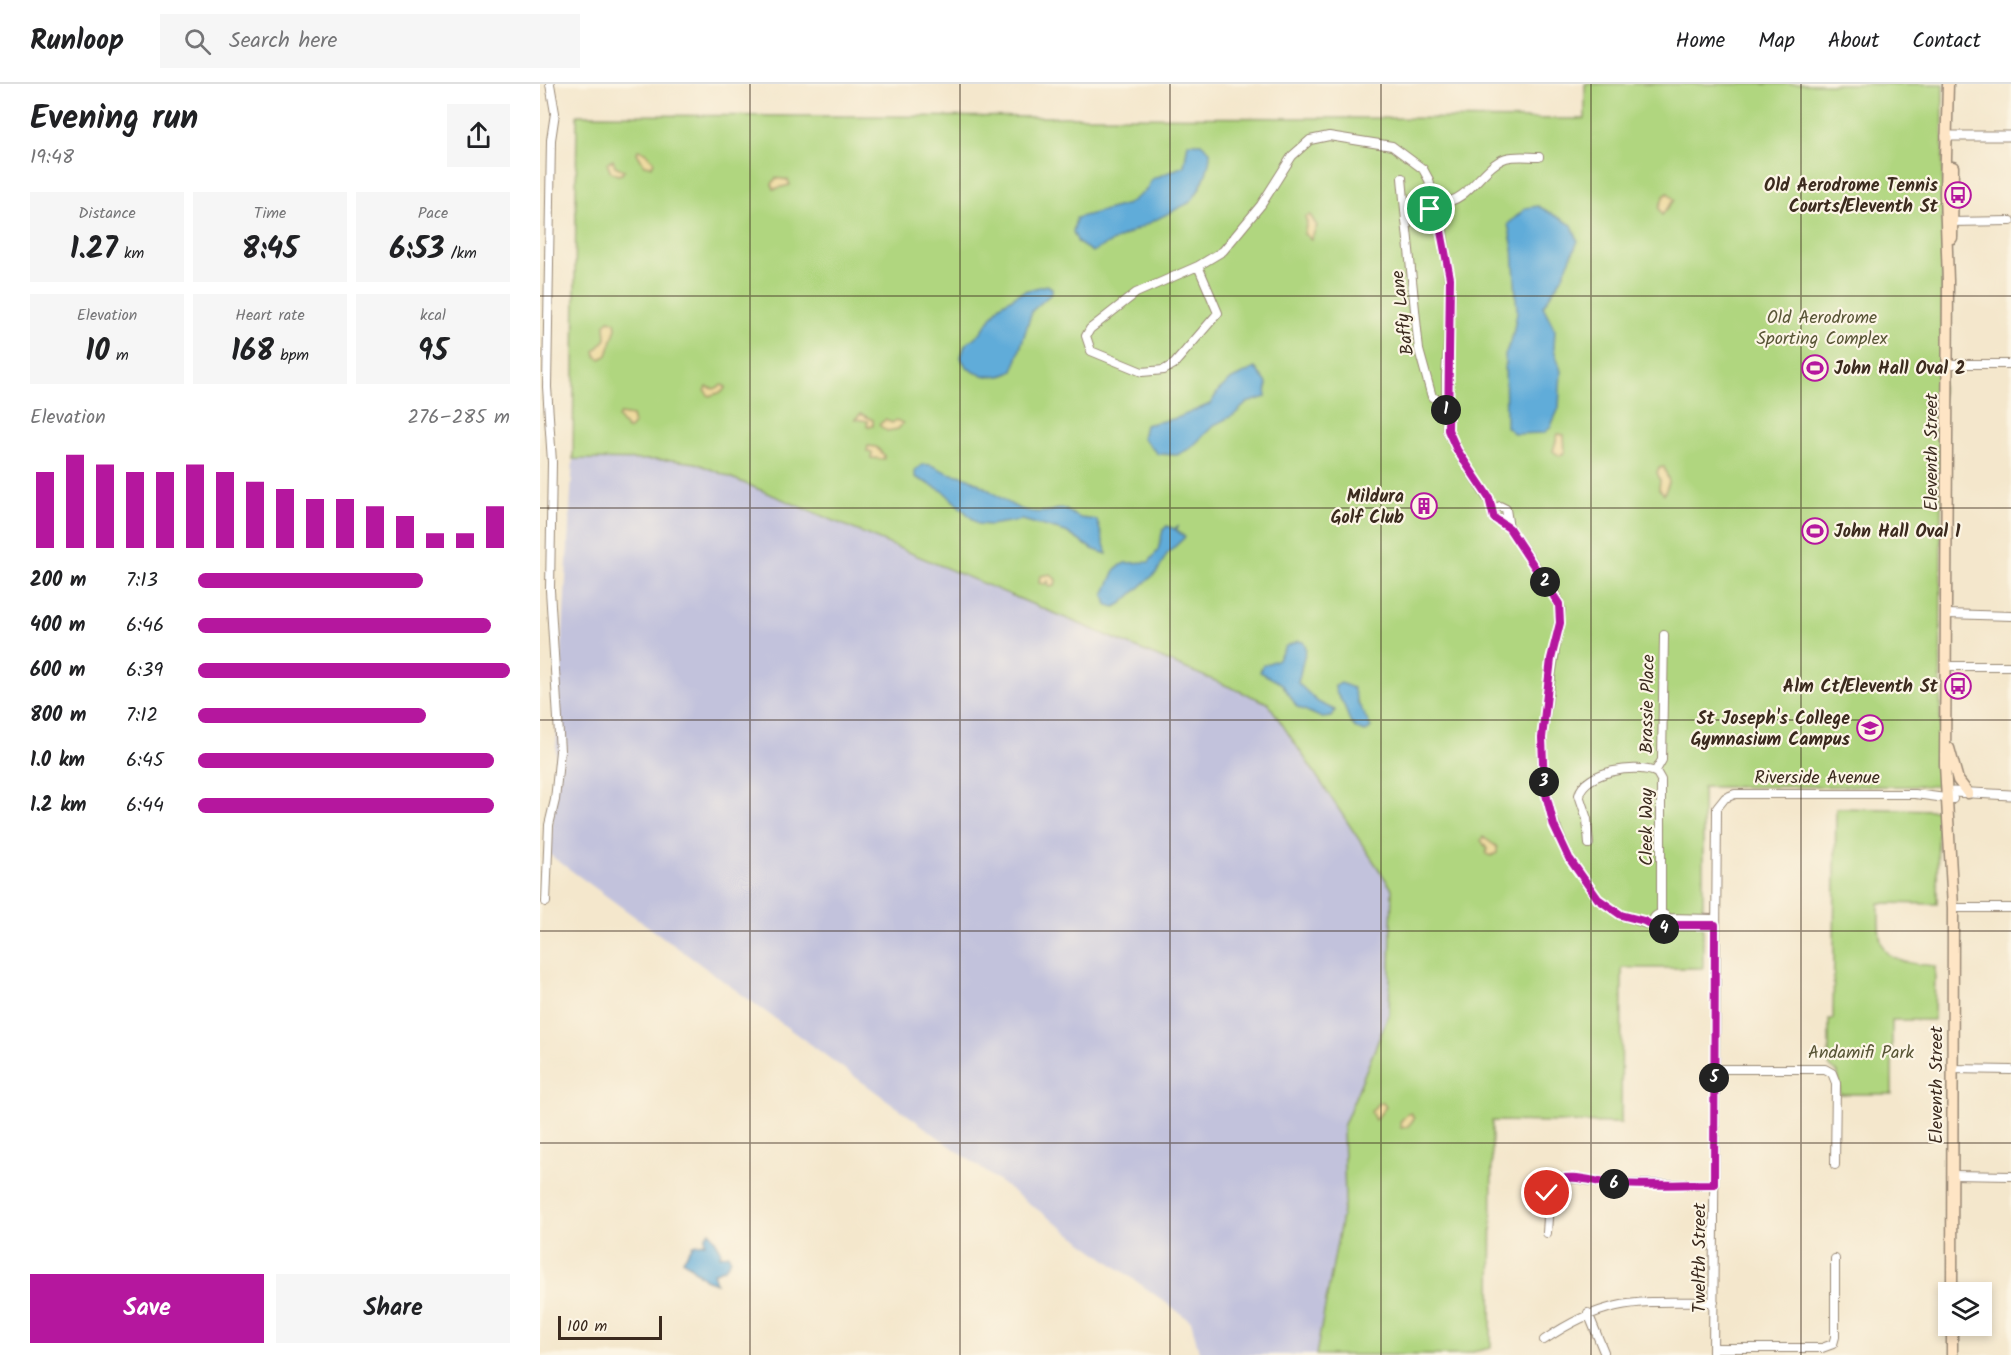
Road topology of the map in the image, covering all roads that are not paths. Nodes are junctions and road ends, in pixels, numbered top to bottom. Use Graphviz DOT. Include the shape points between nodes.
graph roads {
  1 [pos="550,84"];
  2 [pos="1949,84"];
  3 [pos="1949,136"];
  4 [pos="2011,136"];
  5 [pos="1539,157"];
  6 [pos="1402,178"];
  7 [pos="1434,206"];
  8 [pos="1405,210"];
  9 [pos="2011,220"];
  10 [pos="1949,222"];
  11 [pos="1198,266"];
  12 [pos="1948,364"];
  13 [pos="2011,364"];
  14 [pos="1446,402"];
  15 [pos="1496,507"];
  16 [pos="1503,520"];
  17 [pos="1947,614"];
  18 [pos="2011,616"];
  19 [pos="1664,635"];
  20 [pos="1947,666"];
  21 [pos="2011,666"];
  22 [pos="1947,731"];
  23 [pos="1948,748"];
  24 [pos="1655,772"];
  25 [pos="1968,793"];
  26 [pos="1986,794"];
  27 [pos="1950,795"];
  28 [pos="2011,795"];
  29 [pos="1721,801"];
  30 [pos="1589,844"];
  31 [pos="546,902"];
  32 [pos="1953,908"];
  33 [pos="2011,908"];
  34 [pos="1663,918"];
  35 [pos="1644,921"];
  36 [pos="1715,922"];
  37 [pos="1655,927"];
  38 [pos="1714,1069"];
  39 [pos="1952,1070"];
  40 [pos="2011,1070"];
  41 [pos="1835,1166"];
  42 [pos="1952,1175"];
  43 [pos="2011,1176"];
  44 [pos="1714,1184"];
  45 [pos="1547,1233"];
  46 [pos="1835,1259"];
  47 [pos="1952,1282"];
  48 [pos="1714,1302"];
  49 [pos="1588,1313"];
  50 [pos="1952,1336"];
  51 [pos="1544,1340"];
  52 [pos="1713,1351"];
  53 [pos="1604,1352"];
  54 [pos="1952,1355"];
  1 -- 31 [label="street" via="555,113 551,140 547,387 552,462 550,590 560,750 549,825"];
  2 -- 3 [label="main road, Eleventh Street"];
  3 -- 4 [label="street"];
  3 -- 10 [label="main road, Eleventh Street"];
  5 -- 7 [label="street" via="1500,161 1456,199"];
  6 -- 8 [label="street"];
  7 -- 8 [label="street"];
  7 -- 11 [label="street" via="1423,169 1392,146 1336,136 1316,138 1296,151 1268,195 1229,244"];
  7 -- 14 [label="street" via="1451,294"];
  8 -- 14 [label="street, Baffy Lane" via="1419,350 1432,398"];
  9 -- 10 [label="street"];
  10 -- 12 [label="main road, Eleventh Street"];
  11 -- 11 [label="street" via="1136,293 1115,308 1086,336 1091,351 1142,372 1164,370 1174,364 1218,313"];
  12 -- 13 [label="street"];
  12 -- 17 [label="main road, Eleventh Street"];
  14 -- 15 [label="street" via="1449,436"];
  15 -- 16 [label="street" via="1493,516"];
  15 -- 16 [label="street" via="1506,509"];
  16 -- 35 [label="street" via="1557,597 1561,610 1542,738 1544,786 1554,826 1569,858 1598,899 1621,915"];
  17 -- 18 [label="street"];
  17 -- 20 [label="main road, Eleventh Street"];
  19 -- 24 [label="street, Brassie Place" via="1662,760"];
  20 -- 21 [label="street"];
  20 -- 22 [label="main road, Eleventh Street"];
  22 -- 23 [label="main road, Eleventh Street"];
  22 -- 27 [label="main road, Eleventh Street"];
  23 -- 25 [label="main road" via="1958,780"];
  23 -- 27 [label="main road, Eleventh Street"];
  24 -- 30 [label="street, Cleek Way" via="1611,771 1583,785 1579,795 1587,819"];
  24 -- 34 [label="street, Cleek Way" via="1661,780"];
  25 -- 26 [label="street, Riverside Avenue"];
  25 -- 27 [label="street, Riverside Avenue"];
  26 -- 27 [label="street, Riverside Avenue"];
  26 -- 28 [label="street, Riverside Avenue"];
  27 -- 29 [label="street, Riverside Avenue" via="1743,794"];
  27 -- 32 [label="main road, Eleventh Street"];
  29 -- 36 [label="street, Twelfth Street" via="1716,812"];
  32 -- 33 [label="street"];
  32 -- 39 [label="main road, Eleventh Street"];
  34 -- 35 [label="street"];
  34 -- 36 [label="street"];
  34 -- 37 [label="street, Cleek Way"];
  34 -- 37 [label="street" via="1662,929"];
  35 -- 37 [label="street"];
  36 -- 38 [label="street, Twelfth Street"];
  38 -- 41 [label="street" via="1825,1069 1832,1073 1836,1083"];
  38 -- 44 [label="street, Twelfth Street"];
  39 -- 40 [label="street"];
  39 -- 42 [label="main road, Eleventh Street"];
  42 -- 43 [label="street"];
  42 -- 47 [label="main road, Eleventh Street"];
  44 -- 45 [label="street" via="1614,1184 1558,1179 1548,1188"];
  44 -- 48 [label="street, Twelfth Street"];
  46 -- 52 [label="street" via="1833,1344 1822,1348"];
  48 -- 49 [label="street" via="1631,1302"];
  48 -- 52 [label="street, Twelfth Street"];
  49 -- 51 [label="street"];
  49 -- 53 [label="street"];
  50 -- 54 [label="main road"];
}
